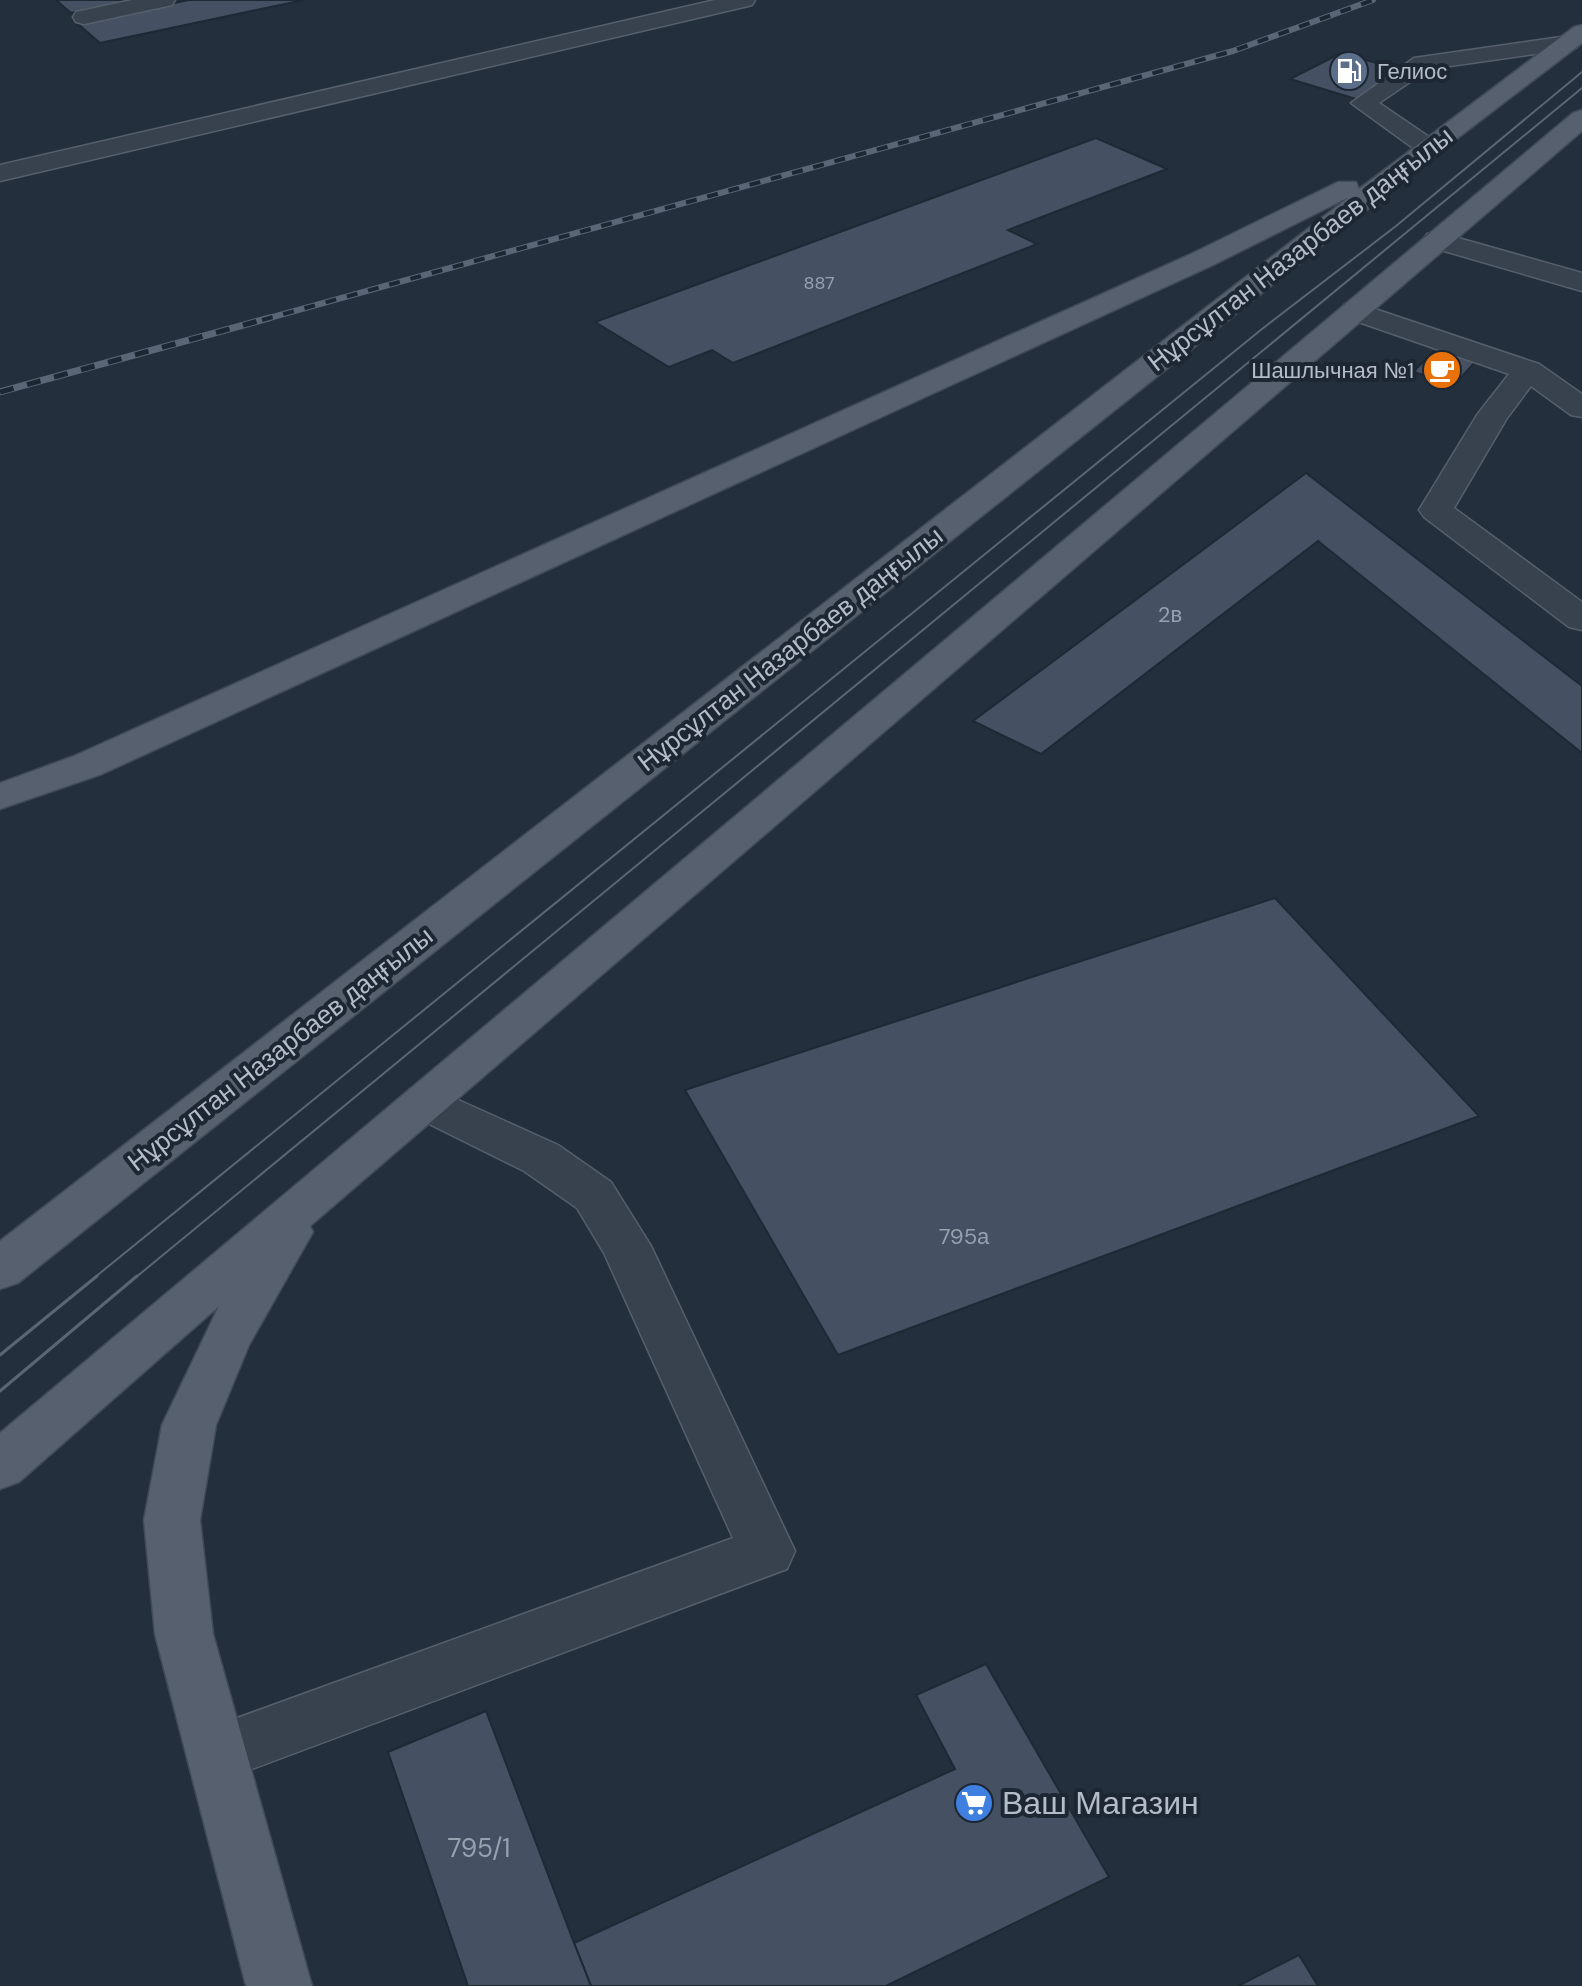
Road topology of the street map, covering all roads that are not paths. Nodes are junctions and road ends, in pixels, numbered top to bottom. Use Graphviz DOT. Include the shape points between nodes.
graph roads {
  1 [pos="164,0"];
  2 [pos="744,0"];
  3 [pos="84,17"];
  4 [pos="1575,38"];
  5 [pos="1582,118"];
  6 [pos="1429,148"];
  7 [pos="0,173"];
  8 [pos="1437,240"];
  9 [pos="1582,282"];
  10 [pos="1354,311"];
  11 [pos="1528,370"];
  12 [pos="1582,408"];
  13 [pos="1582,619"];
  14 [pos="0,797"];
  15 [pos="425,1102"];
  16 [pos="305,1202"];
  17 [pos="0,1269"];
  18 [pos="0,1466"];
  19 [pos="217,1753"];
  20 [pos="279,1986"];
  1 -- 3 [label="lane"];
  2 -- 7 [label="lane"];
  4 -- 6 [label="main road, Нұрсұлтан Назарбаев даңғылы"];
  4 -- 6 [label="lane" via="1422,63 1363,103"];
  5 -- 8 [label="main road"];
  6 -- 14 [label="main road" via="1201,260 88,765"];
  6 -- 17 [label="main road, Нұрсұлтан Назарбаев даңғылы"];
  8 -- 9 [label="lane"];
  8 -- 10 [label="main road"];
  10 -- 11 [label="lane"];
  10 -- 15 [label="main road"];
  11 -- 12 [label="lane"];
  11 -- 13 [label="lane" via="1493,415 1436,510"];
  15 -- 16 [label="main road"];
  15 -- 19 [label="lane" via="541,1158 594,1195 626,1246 767,1551"];
  16 -- 18 [label="main road"];
  16 -- 19 [label="main road" via="226,1340 189,1425 172,1520 184,1634"];
  19 -- 20 [label="main road"];
}
